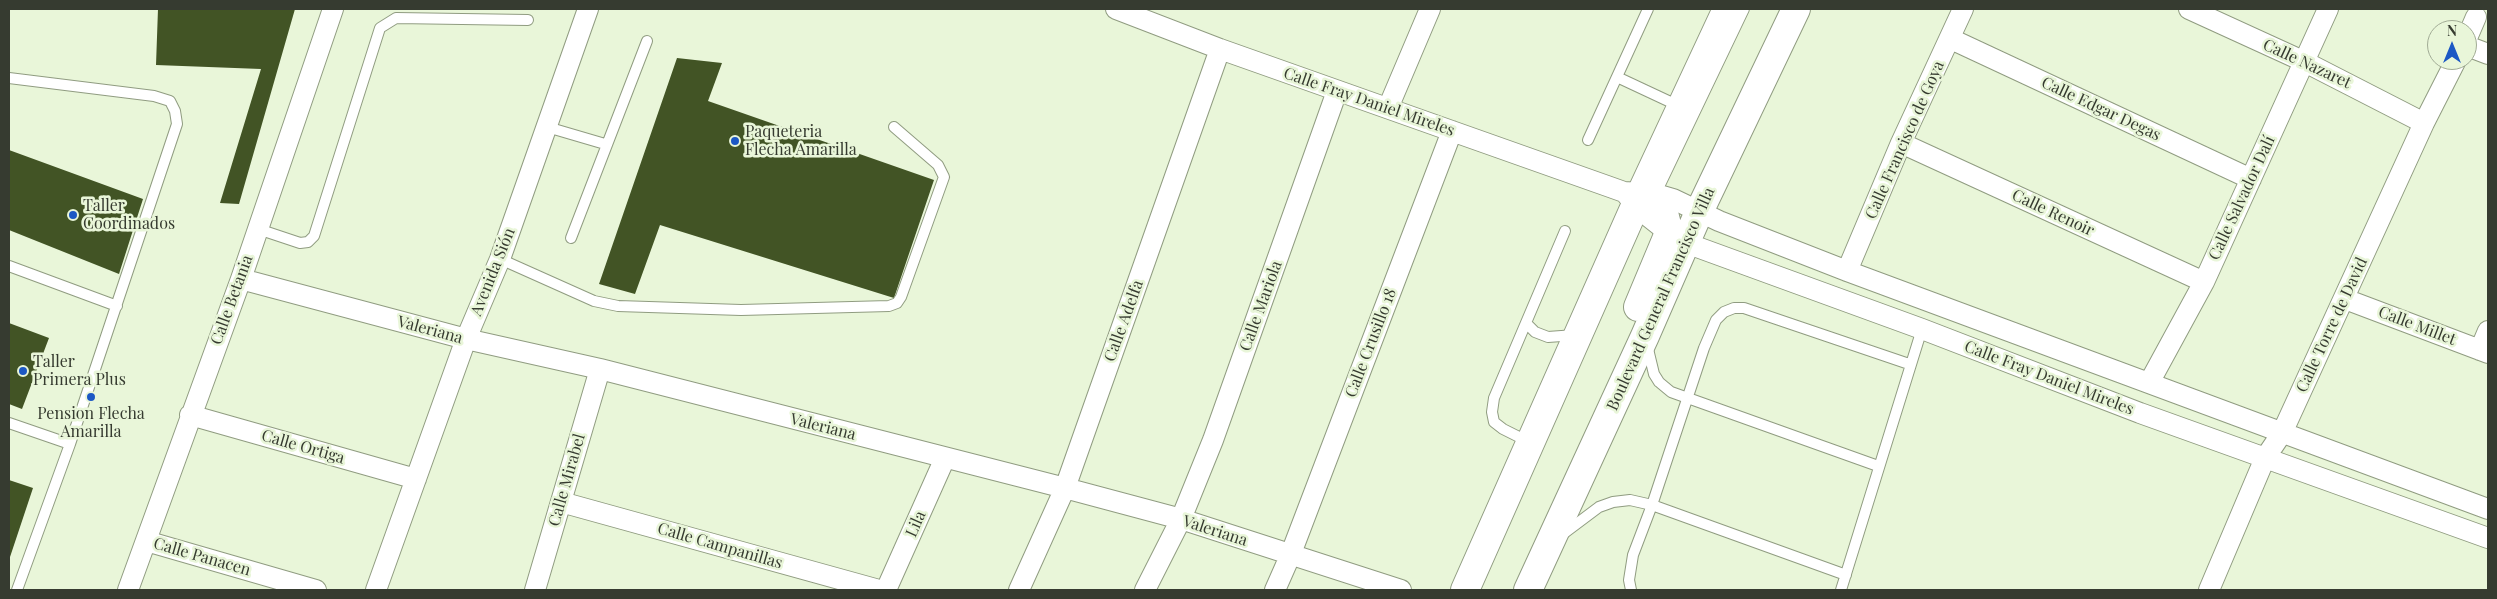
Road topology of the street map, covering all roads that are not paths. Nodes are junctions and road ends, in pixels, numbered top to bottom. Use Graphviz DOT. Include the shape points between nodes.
graph roads {
  1 [pos="333,9"];
  2 [pos="588,9"];
  3 [pos="1116,9"];
  4 [pos="1430,9"];
  5 [pos="1648,9"];
  6 [pos="1727,9"];
  7 [pos="1744,9"];
  8 [pos="1796,9"];
  9 [pos="1963,9"];
  10 [pos="2189,9"];
  11 [pos="2328,9"];
  12 [pos="2476,17"];
  13 [pos="528,20"];
  14 [pos="2475,20"];
  15 [pos="1951,39"];
  16 [pos="647,41"];
  17 [pos="1220,49"];
  18 [pos="2305,62"];
  19 [pos="2451,70"];
  20 [pos="1617,77"];
  21 [pos="9,78"];
  22 [pos="1337,91"];
  23 [pos="1388,108"];
  24 [pos="1682,108"];
  25 [pos="2424,123"];
  26 [pos="894,127"];
  27 [pos="547,128"];
  28 [pos="1452,130"];
  29 [pos="1588,140"];
  30 [pos="1901,143"];
  31 [pos="606,144"];
  32 [pos="2251,179"];
  33 [pos="1642,203"];
  34 [pos="1685,221"];
  35 [pos="258,229"];
  36 [pos="1565,231"];
  37 [pos="571,238"];
  38 [pos="500,260"];
  39 [pos="9,266"];
  40 [pos="1847,271"];
  41 [pos="241,280"];
  42 [pos="2204,282"];
  43 [pos="2345,299"];
  44 [pos="117,306"];
  45 [pos="1526,323"];
  46 [pos="1922,329"];
  47 [pos="2488,331"];
  48 [pos="1578,334"];
  49 [pos="1645,336"];
  50 [pos="466,339"];
  51 [pos="2484,351"];
  52 [pos="1909,364"];
  53 [pos="600,369"];
  54 [pos="2149,383"];
  55 [pos="1687,399"];
  56 [pos="190,415"];
  57 [pos="9,423"];
  58 [pos="2282,433"];
  59 [pos="1530,443"];
  60 [pos="70,444"];
  61 [pos="1589,445"];
  62 [pos="945,458"];
  63 [pos="2265,458"];
  64 [pos="1878,466"];
  65 [pos="416,479"];
  66 [pos="1065,488"];
  67 [pos="561,502"];
  68 [pos="1652,505"];
  69 [pos="2488,509"];
  70 [pos="1181,519"];
  71 [pos="1501,536"];
  72 [pos="2488,538"];
  73 [pos="146,541"];
  74 [pos="1547,547"];
  75 [pos="1290,556"];
  76 [pos="1846,575"];
  77 [pos="1524,586"];
  78 [pos="15,588"];
  79 [pos="128,590"];
  80 [pos="316,590"];
  81 [pos="376,590"];
  82 [pos="535,590"];
  83 [pos="878,590"];
  84 [pos="886,590"];
  85 [pos="1019,590"];
  86 [pos="1145,590"];
  87 [pos="1275,590"];
  88 [pos="1402,590"];
  89 [pos="1465,590"];
  90 [pos="1477,590"];
  91 [pos="1632,590"];
  92 [pos="1842,590"];
  93 [pos="2209,590"];
  1 -- 35 [label="street, Calle Betania"];
  2 -- 27 [label="street, Avenida Sión"];
  3 -- 17 [label="street, Calle Fray Daniel Mireles"];
  4 -- 23 [label="street"];
  5 -- 20 [label="lane"];
  6 -- 24 [label="main road"];
  7 -- 33 [label="lane"];
  8 -- 34 [label="main road, Boulevard General Francisco Villa"];
  9 -- 15 [label="street, Calle Francisco de Goya"];
  10 -- 18 [label="street, Calle Nazaret"];
  11 -- 18 [label="street, Calle Salvador Dalí"];
  12 -- 14 [label="street"];
  13 -- 35 [label="lane" via="396,18 380,28 314,236 308,242 300,243"];
  15 -- 30 [label="street, Calle Francisco de Goya"];
  15 -- 32 [label="street, Calle Edgar Degas"];
  16 -- 31 [label="lane"];
  17 -- 22 [label="street, Calle Fray Daniel Mireles"];
  17 -- 66 [label="street, Calle Adelfa"];
  18 -- 25 [label="street, Calle Nazaret"];
  18 -- 32 [label="street, Calle Salvador Dalí"];
  19 -- 25 [label="street, Calle Torre de David"];
  20 -- 24 [label="lane"];
  20 -- 29 [label="lane"];
  21 -- 44 [label="lane" via="154,96 170,101 175,111 177,124"];
  22 -- 23 [label="street, Calle Fray Daniel Mireles"];
  22 -- 70 [label="street, Calle Mariola" via="1213,440"];
  23 -- 28 [label="street, Calle Fray Daniel Mireles"];
  24 -- 33 [label="main road"];
  25 -- 43 [label="street, Calle Torre de David"];
  26 -- 38 [label="lane" via="938,165 944,177 902,297 889,306 741,310 618,306 594,301"];
  27 -- 31 [label="lane"];
  27 -- 38 [label="street, Avenida Sión"];
  28 -- 33 [label="street, Calle Fray Daniel Mireles"];
  28 -- 75 [label="street, Calle Crusillo 18"];
  30 -- 40 [label="street, Calle Francisco de Goya"];
  30 -- 42 [label="street, Calle Renoir"];
  31 -- 37 [label="lane"];
  32 -- 42 [label="street, Calle Salvador Dalí"];
  33 -- 34 [label="main road"];
  33 -- 48 [label="main road"];
  34 -- 40 [label="street, Calle Fray Daniel Mireles"];
  34 -- 46 [label="street, Calle Fray Daniel Mireles"];
  34 -- 49 [label="main road, Boulevard General Francisco Villa"];
  34 -- 61 [label="main road" via="1592,416"];
  35 -- 41 [label="street, Calle Betania"];
  36 -- 45 [label="lane"];
  38 -- 50 [label="street, Avenida Sión"];
  39 -- 44 [label="lane"];
  40 -- 54 [label="street, Calle Fray Daniel Mireles"];
  41 -- 50 [label="street, Valeriana"];
  41 -- 56 [label="street, Calle Betania"];
  42 -- 54 [label="street, Calle Salvador Dalí"];
  43 -- 51 [label="street, Calle Millet"];
  43 -- 58 [label="street, Calle Torre de David"];
  44 -- 60 [label="lane"];
  45 -- 48 [label="lane" via="1535,332 1548,337"];
  45 -- 59 [label="lane" via="1494,398 1492,412 1494,422"];
  46 -- 52 [label="lane"];
  46 -- 63 [label="street, Calle Fray Daniel Mireles"];
  47 -- 51 [label="street"];
  48 -- 59 [label="main road"];
  49 -- 55 [label="lane" via="1659,382"];
  49 -- 61 [label="main road, Boulevard General Francisco Villa"];
  50 -- 53 [label="street, Valeriana"];
  50 -- 65 [label="street, Avenida Sión"];
  52 -- 55 [label="lane" via="1744,308 1734,308 1716,320"];
  52 -- 64 [label="lane"];
  53 -- 62 [label="street, Valeriana"];
  53 -- 67 [label="street, Calle Mirabel"];
  54 -- 58 [label="street, Calle Fray Daniel Mireles"];
  55 -- 64 [label="lane"];
  55 -- 68 [label="lane"];
  56 -- 65 [label="street, Calle Ortiga"];
  56 -- 73 [label="street, Calle Betania"];
  57 -- 60 [label="lane"];
  58 -- 63 [label="street, Calle Torre de David"];
  58 -- 69 [label="street, Calle Fray Daniel Mireles"];
  59 -- 89 [label="main road"];
  60 -- 78 [label="lane"];
  61 -- 74 [label="main road, Boulevard General Francisco Villa"];
  61 -- 77 [label="lane" via="1556,508"];
  62 -- 66 [label="street, Valeriana"];
  62 -- 84 [label="street, Lila"];
  63 -- 72 [label="street, Calle Fray Daniel Mireles"];
  63 -- 93 [label="street, Calle Torre de David"];
  64 -- 76 [label="lane"];
  65 -- 81 [label="street, Avenida Sión"];
  66 -- 70 [label="street, Valeriana"];
  66 -- 85 [label="street, Calle Adelfa"];
  67 -- 82 [label="street, Calle Mirabel"];
  67 -- 83 [label="street, Calle Campanillas"];
  68 -- 74 [label="lane" via="1630,500 1598,507"];
  68 -- 76 [label="lane"];
  68 -- 91 [label="lane" via="1633,555 1629,580"];
  70 -- 75 [label="street, Valeriana"];
  70 -- 86 [label="street, Calle Mariola"];
  71 -- 90 [label="lane"];
  73 -- 79 [label="street, Calle Betania"];
  73 -- 80 [label="street, Calle Panacen"];
  74 -- 77 [label="main road, Boulevard General Francisco Villa"];
  75 -- 87 [label="street, Calle Crusillo 18"];
  75 -- 88 [label="street, Valeriana"];
  76 -- 92 [label="lane"];
}
